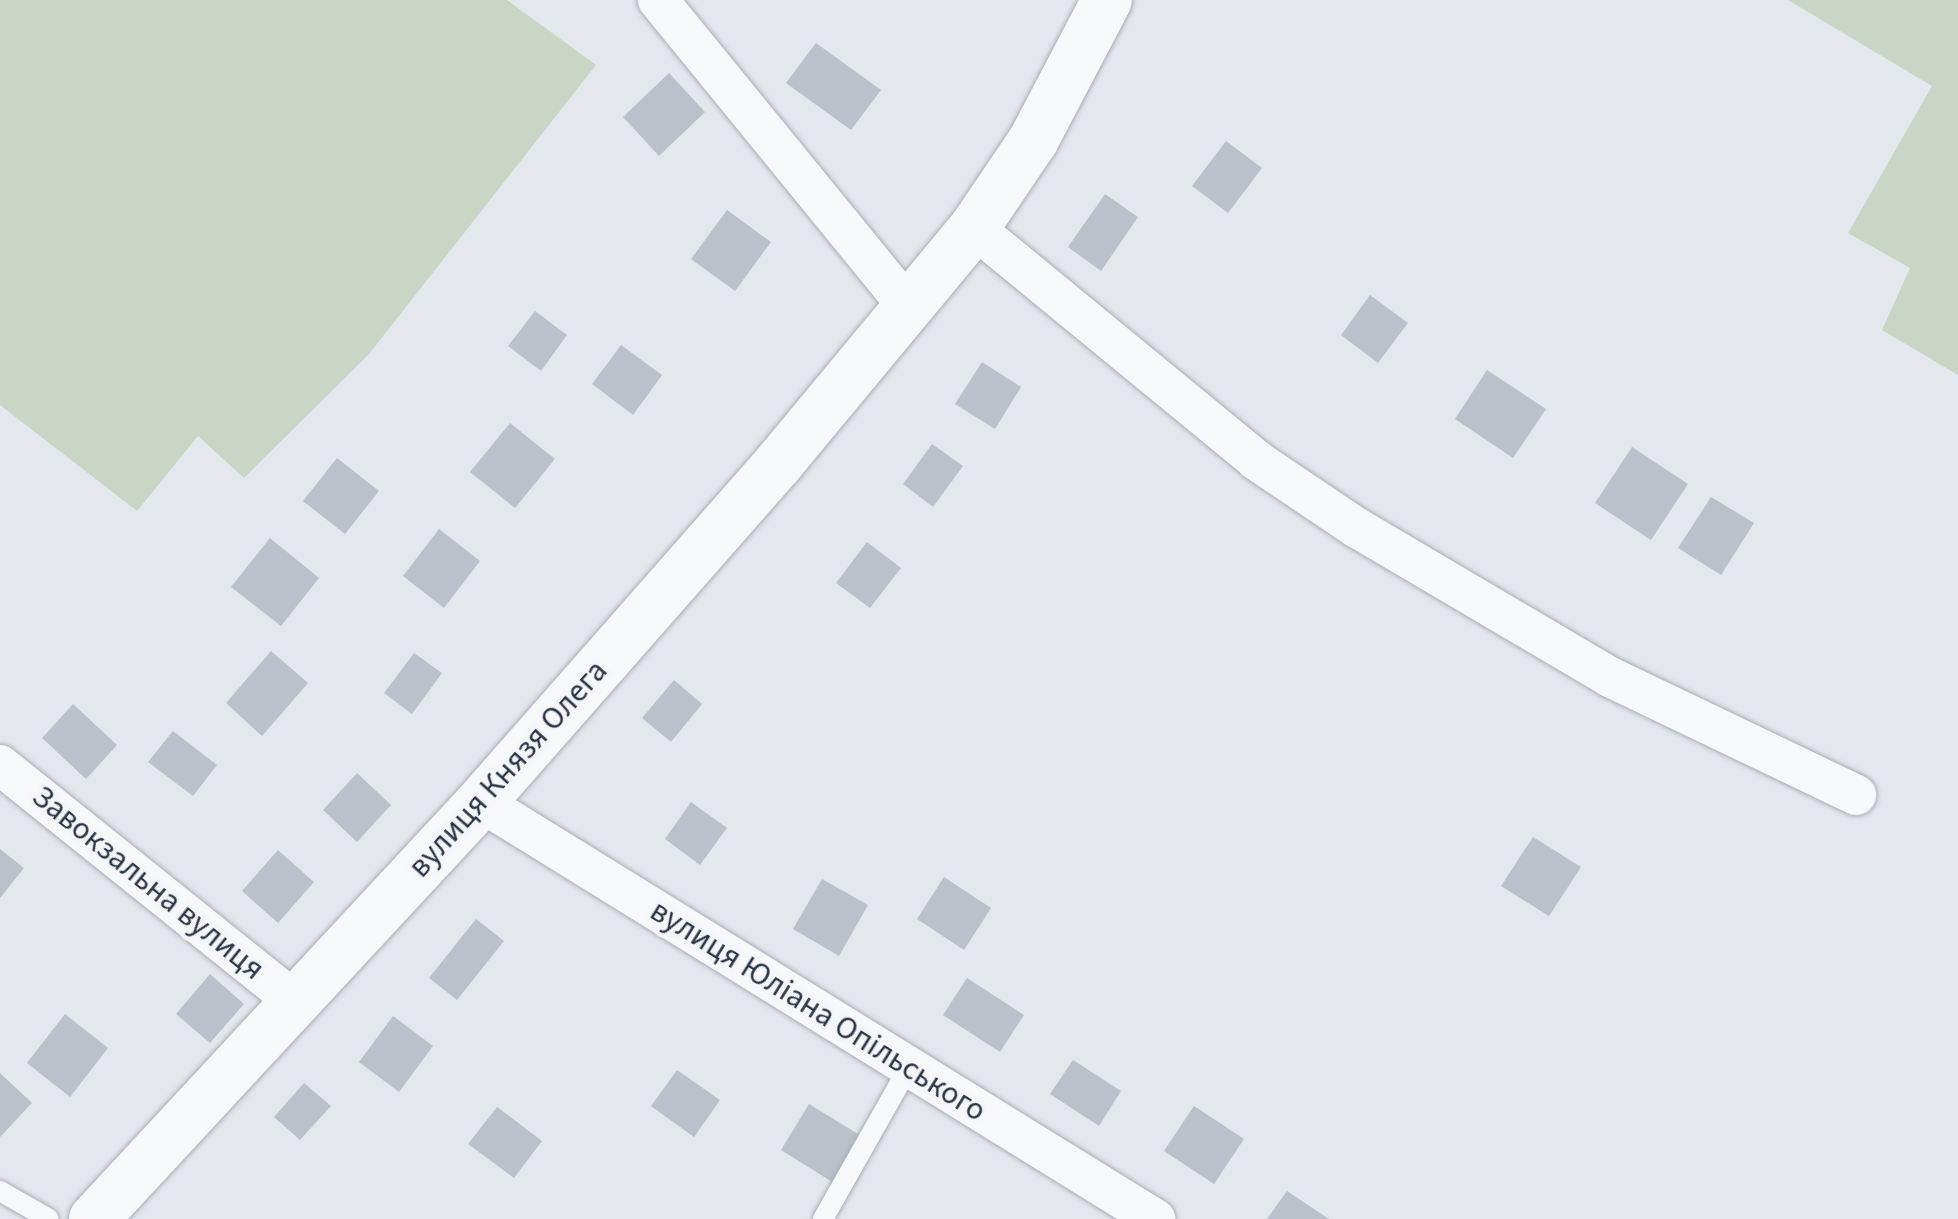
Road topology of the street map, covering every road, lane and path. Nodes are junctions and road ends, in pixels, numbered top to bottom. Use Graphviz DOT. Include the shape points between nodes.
graph roads {
  1 [pos="658,0"];
  2 [pos="1107,0"];
  3 [pos="974,228"];
  4 [pos="908,306"];
  5 [pos="0,764"];
  6 [pos="1856,795"];
  7 [pos="481,802"];
  8 [pos="296,1002"];
  9 [pos="909,1067"];
  10 [pos="0,1191"];
  11 [pos="49,1219"];
  12 [pos="94,1219"];
  13 [pos="823,1219"];
  14 [pos="1154,1219"];
  1 -- 4 [label="street"];
  2 -- 3 [label="street, вулиця Князя Олега" via="1033,141"];
  3 -- 4 [label="street, вулиця Князя Олега"];
  3 -- 6 [label="street" via="1256,460 1357,528 1594,668"];
  4 -- 7 [label="street, вулиця Князя Олега"];
  5 -- 8 [label="street, Завокзальна вулиця"];
  7 -- 8 [label="street, вулиця Князя Олега"];
  7 -- 9 [label="street, вулиця Юліана Опільського"];
  8 -- 12 [label="street, вулиця Князя Олега"];
  9 -- 13 [label="lane"];
  9 -- 14 [label="street, вулиця Юліана Опільського"];
  10 -- 11 [label="lane"];
}
